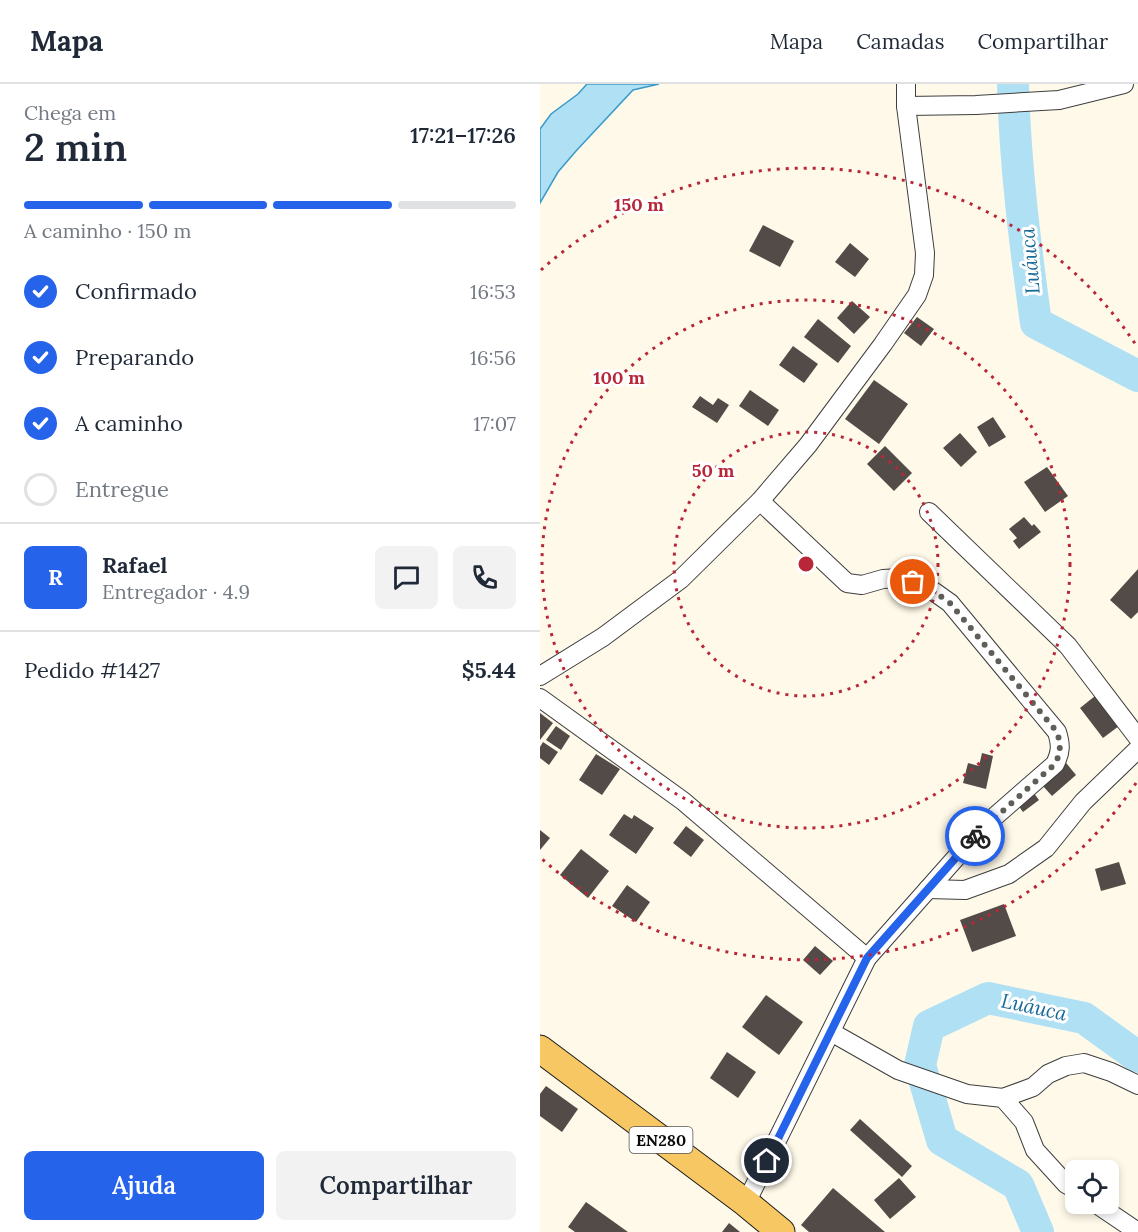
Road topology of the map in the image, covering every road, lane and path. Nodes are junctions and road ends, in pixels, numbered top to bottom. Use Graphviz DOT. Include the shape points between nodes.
graph roads {
  1 [pos="906,84"];
  2 [pos="1124,84"];
  3 [pos="906,106"];
  4 [pos="760,501"];
  5 [pos="929,512"];
  6 [pos="540,676"];
  7 [pos="540,699"];
  8 [pos="1138,738"];
  9 [pos="1138,750"];
  10 [pos="928,889"];
  11 [pos="867,958"];
  12 [pos="831,1032"];
  13 [pos="540,1049"];
  14 [pos="1138,1085"];
  15 [pos="1033,1087"];
  16 [pos="1003,1098"];
  17 [pos="1024,1122"];
  18 [pos="1065,1183"];
  19 [pos="746,1203"];
  20 [pos="1111,1214"];
  21 [pos="781,1232"];
  22 [pos="1138,1232"];
  1 -- 3 [label="street"];
  2 -- 3 [label="street" via="1059,100"];
  3 -- 4 [label="street" via="926,253 917,294 808,445"];
  4 -- 6 [label="street" via="681,579 603,637"];
  4 -- 10 [label="street" via="847,583 862,585 900,578 926,586 950,603 1057,732 1061,744 1055,764 984,826"];
  5 -- 8 [label="street" via="1068,646"];
  7 -- 11 [label="street" via="683,801"];
  9 -- 10 [label="street" via="1083,802 1046,848 1009,874 965,890"];
  10 -- 11 [label="street"];
  11 -- 12 [label="street"];
  12 -- 16 [label="street" via="898,1070 967,1094"];
  12 -- 19 [label="street"];
  13 -- 19 [label="main road, EN280"];
  14 -- 15 [label="street" via="1084,1063 1048,1074"];
  15 -- 16 [label="street"];
  15 -- 17 [label="street" via="1024,1104"];
  16 -- 17 [label="street"];
  17 -- 18 [label="street" via="1035,1150"];
  19 -- 21 [label="main road, EN280"];
  20 -- 22 [label="street"];
}
